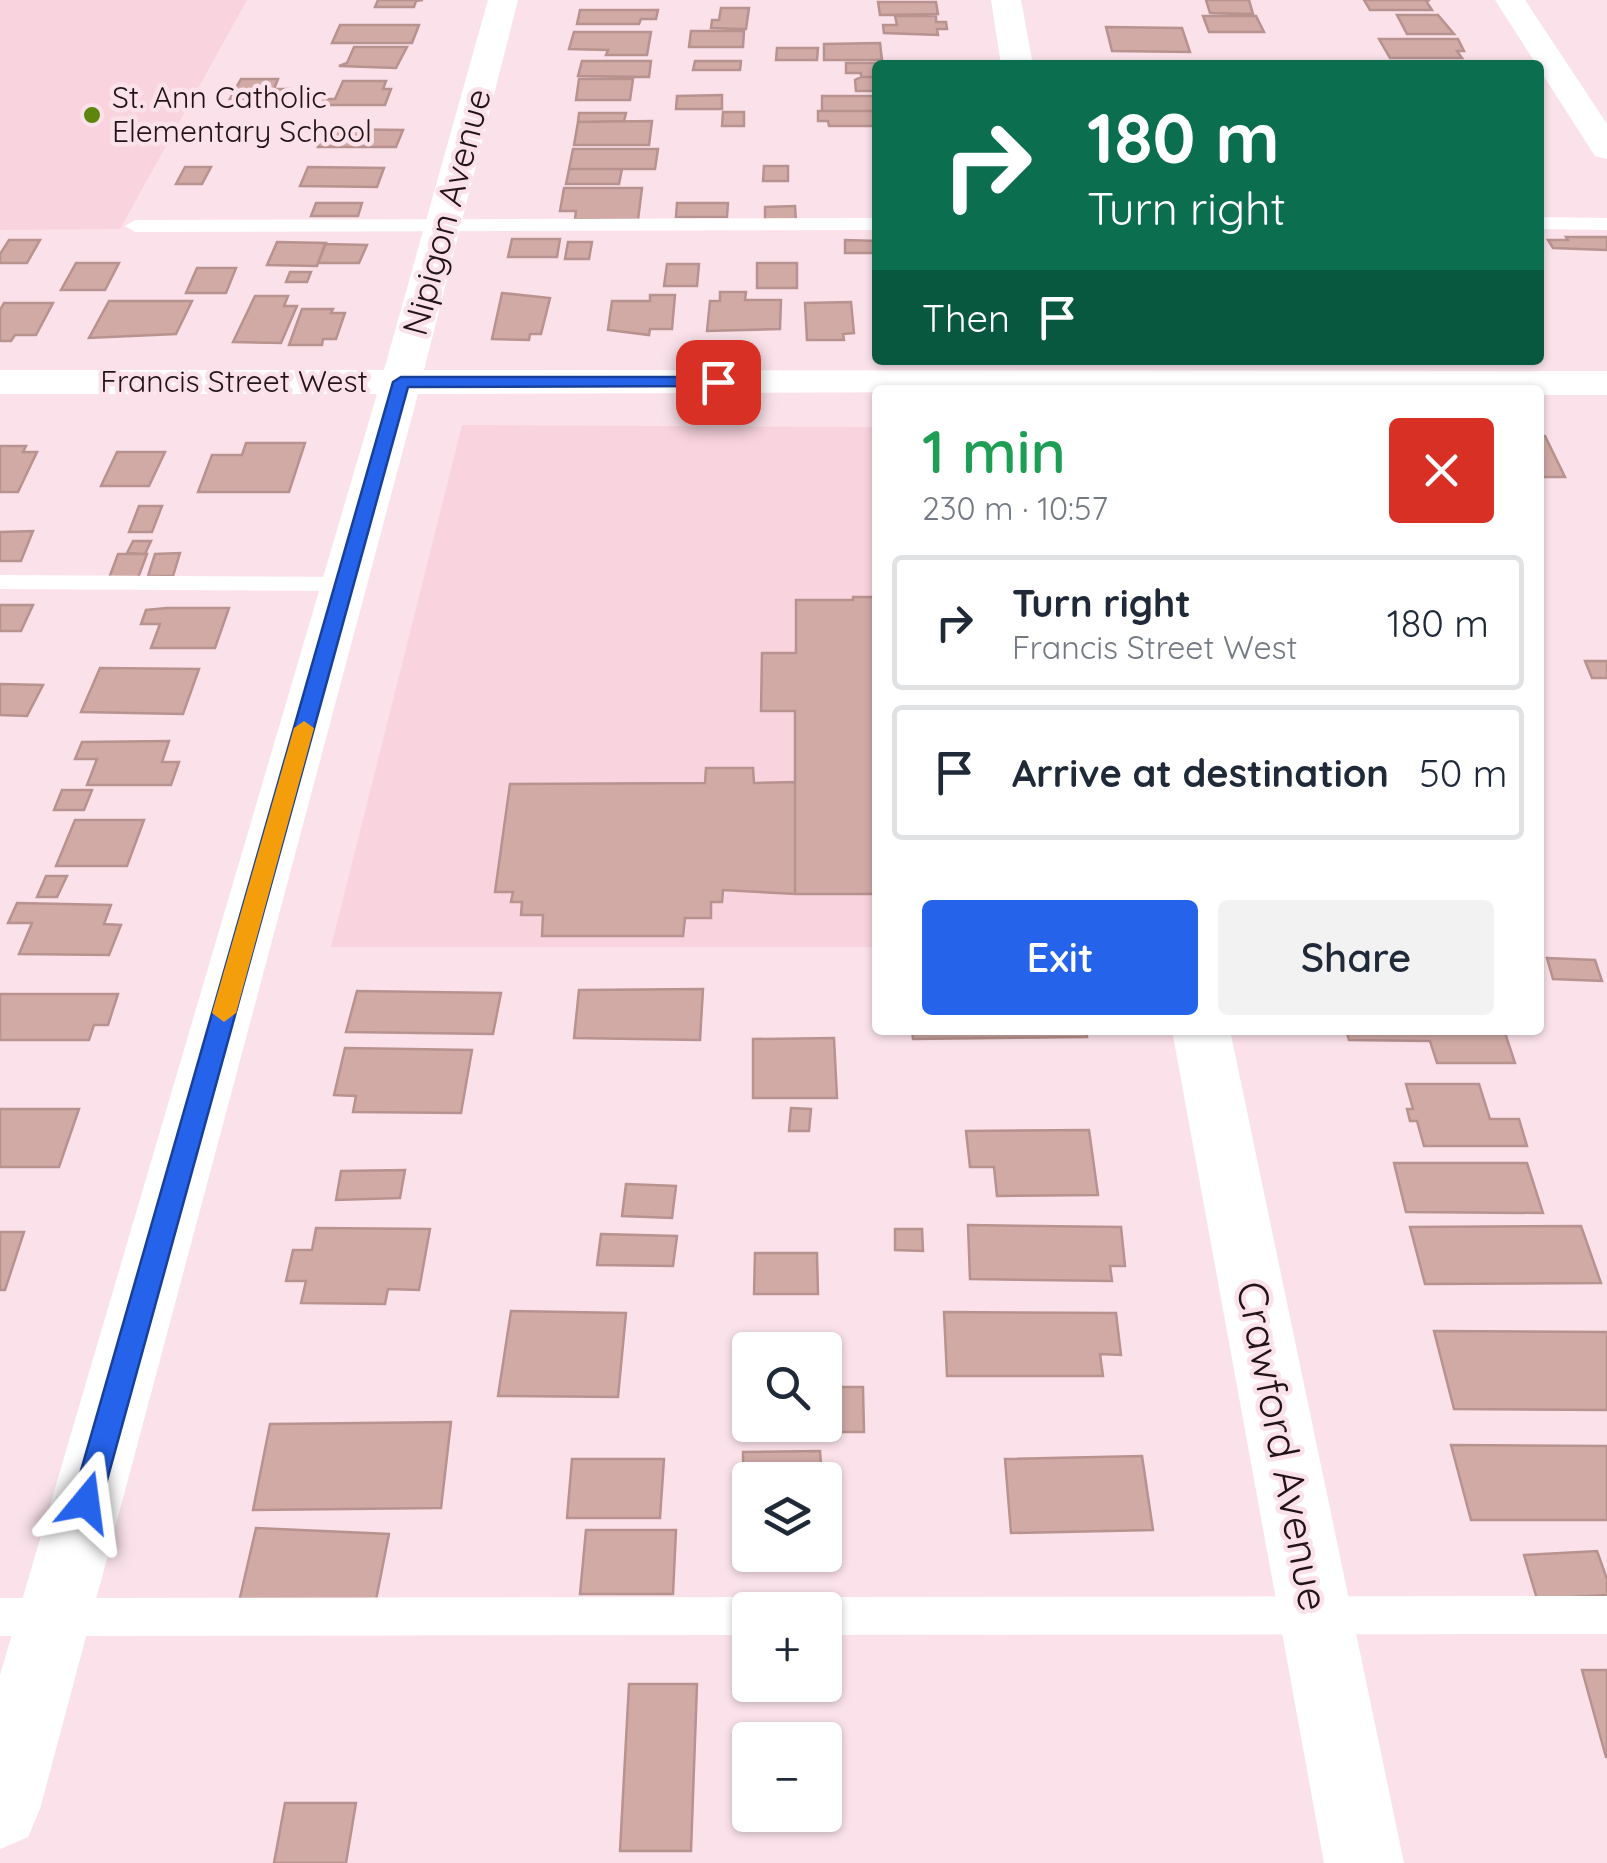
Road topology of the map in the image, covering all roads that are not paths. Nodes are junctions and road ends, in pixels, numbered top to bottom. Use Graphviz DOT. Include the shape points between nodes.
graph roads {
  1 [pos="503,0"];
  2 [pos="1006,0"];
  3 [pos="1510,0"];
  4 [pos="1017,60"];
  5 [pos="1607,148"];
  6 [pos="872,224"];
  7 [pos="1544,224"];
  8 [pos="1607,224"];
  9 [pos="443,225"];
  10 [pos="135,226"];
  11 [pos="1074,377"];
  12 [pos="0,382"];
  13 [pos="401,382"];
  14 [pos="1607,383"];
  15 [pos="0,582"];
  16 [pos="345,584"];
  17 [pos="1202,1035"];
  18 [pos="1316,1615"];
  19 [pos="1607,1615"];
  20 [pos="732,1616"];
  21 [pos="842,1616"];
  22 [pos="0,1618"];
  23 [pos="54,1618"];
  24 [pos="0,1810"];
  25 [pos="1364,1863"];
  1 -- 9 [label="street, Nipigon Avenue"];
  2 -- 4 [label="street"];
  3 -- 5 [label="street"];
  6 -- 9 [label="lane"];
  7 -- 8 [label="lane"];
  9 -- 10 [label="lane"];
  9 -- 13 [label="street, Nipigon Avenue"];
  11 -- 13 [label="street, Francis Street West"];
  11 -- 14 [label="street, Francis Street West"];
  12 -- 13 [label="street, Francis Street West"];
  13 -- 16 [label="street, Nipigon Avenue"];
  15 -- 16 [label="lane"];
  16 -- 23 [label="street, Nipigon Avenue"];
  17 -- 18 [label="street, Crawford Avenue"];
  18 -- 19 [label="lane"];
  18 -- 21 [label="lane"];
  18 -- 25 [label="street, Crawford Avenue"];
  20 -- 23 [label="lane"];
  22 -- 23 [label="lane"];
  23 -- 24 [label="street, Nipigon Avenue"];
}
